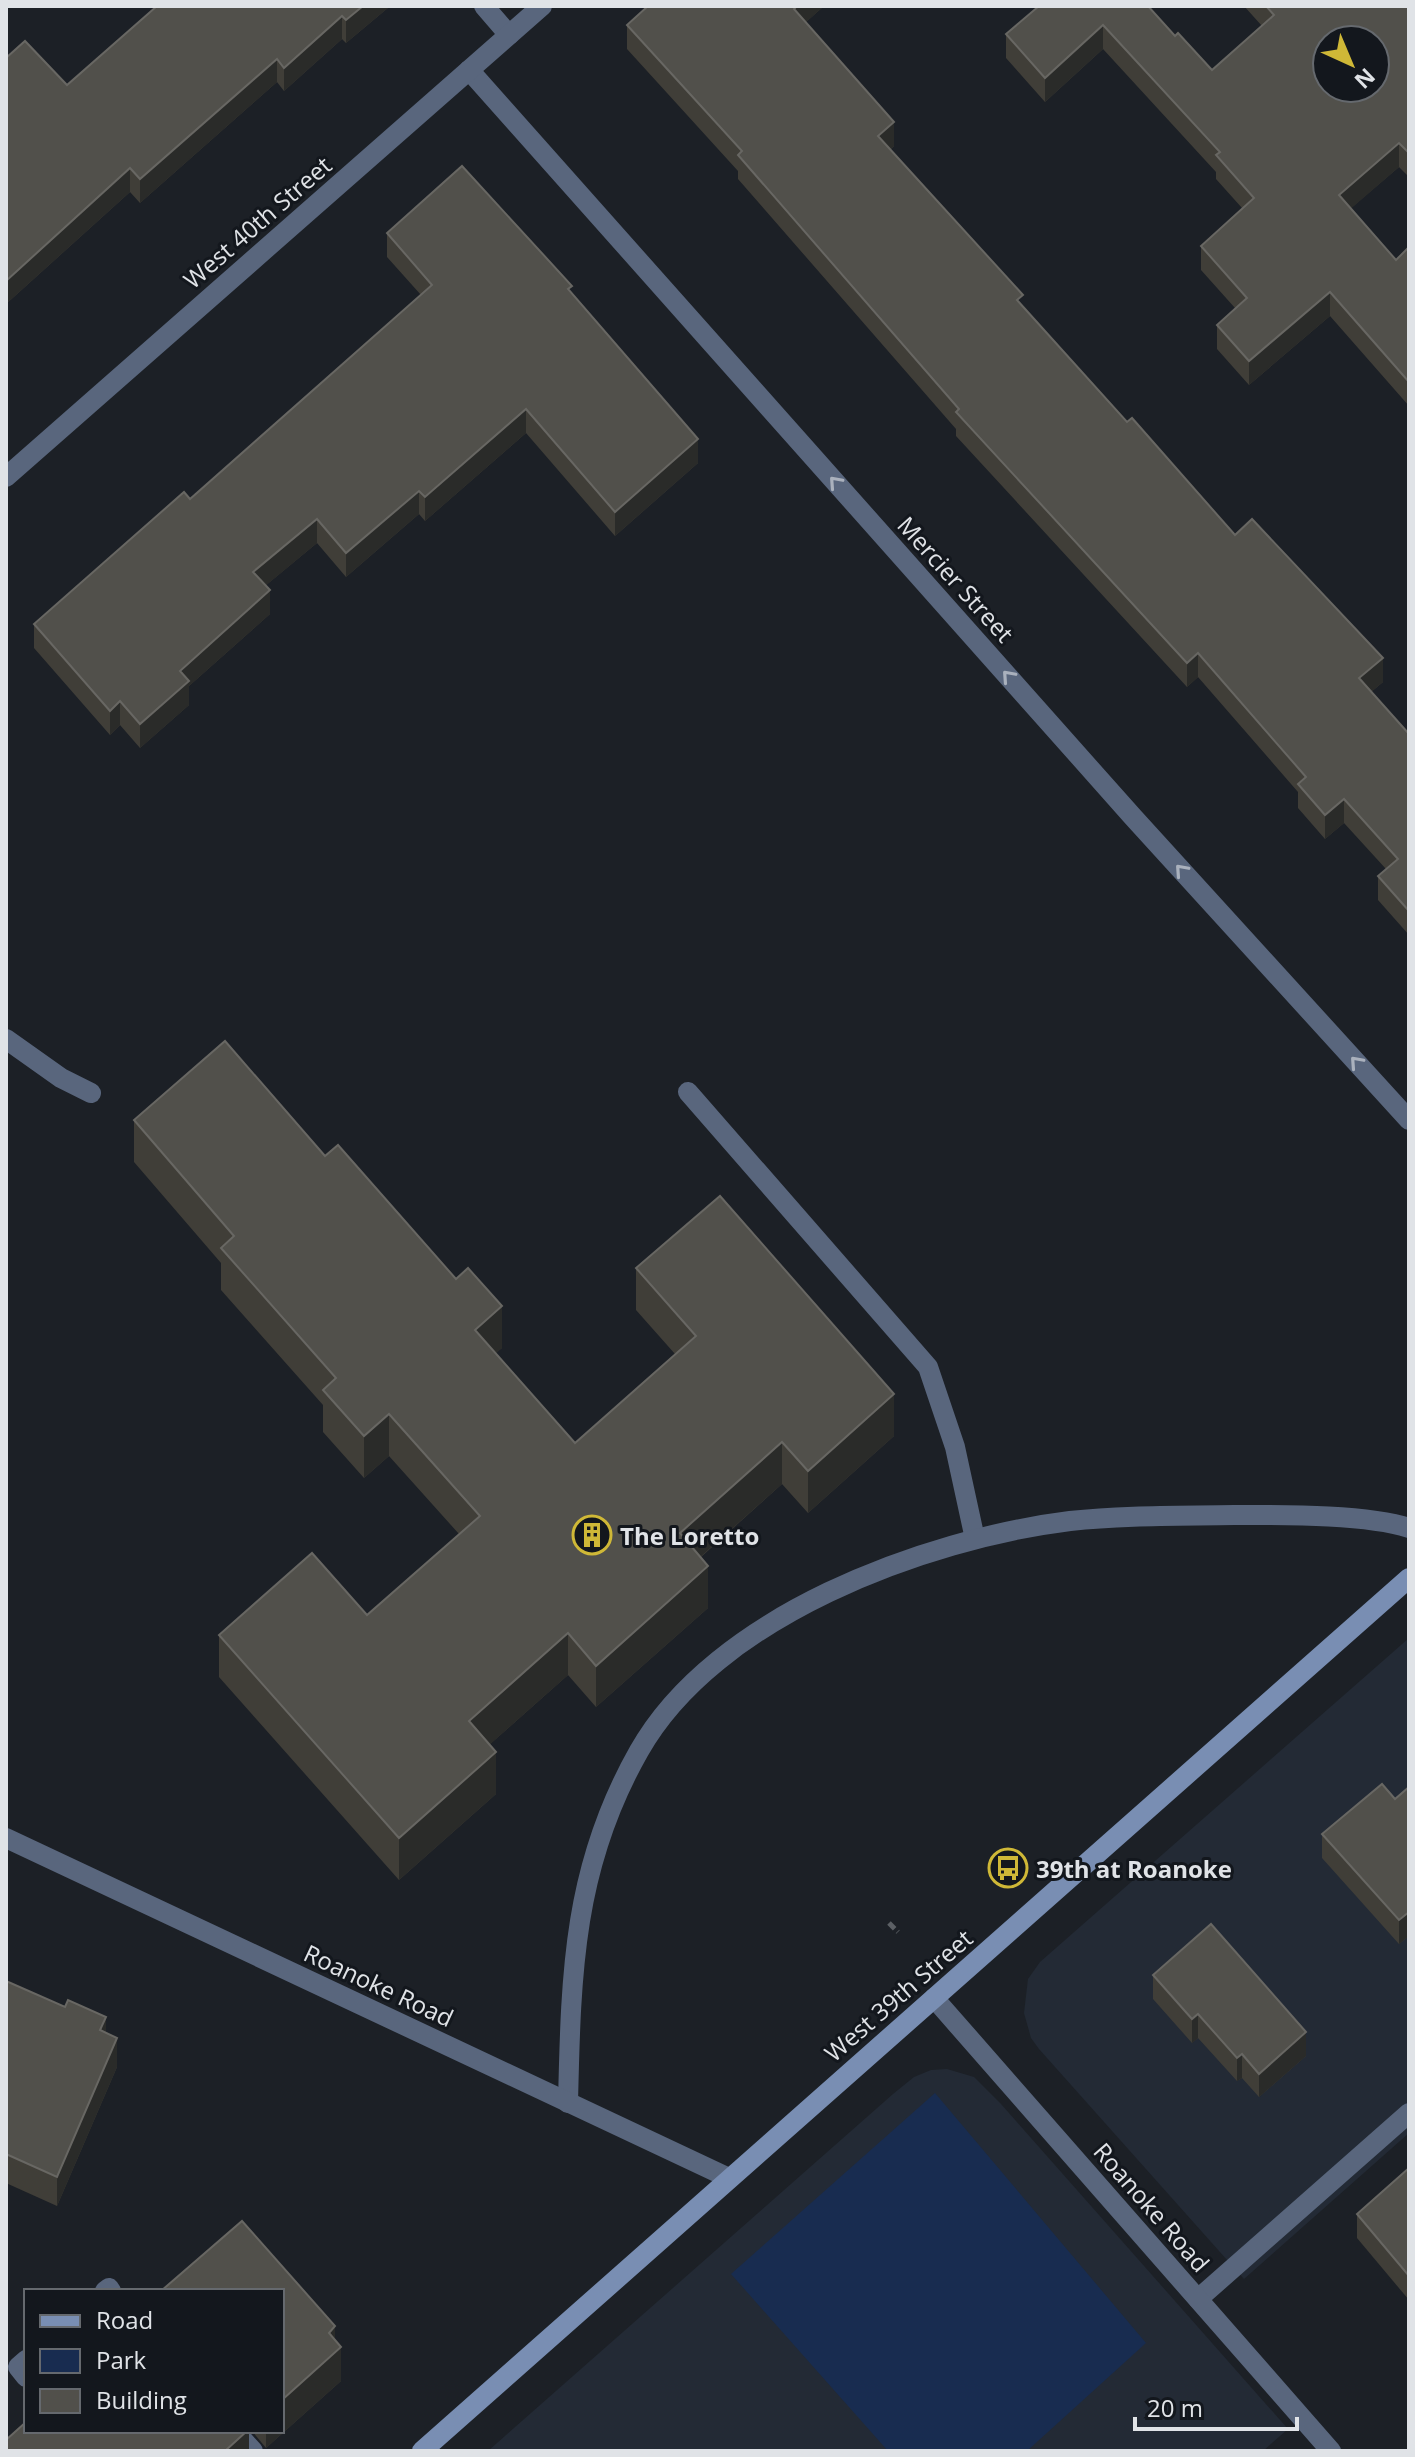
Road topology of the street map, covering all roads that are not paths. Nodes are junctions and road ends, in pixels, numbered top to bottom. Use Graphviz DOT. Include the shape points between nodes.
graph roads {
  1 [pos="484,6"];
  2 [pos="542,6"];
  3 [pos="509,35"];
  4 [pos="469,70"];
  5 [pos="6,477"];
  6 [pos="6,1039"];
  7 [pos="688,1092"];
  8 [pos="91,1093"];
  9 [pos="1409,1120"];
  10 [pos="1409,1528"];
  11 [pos="975,1539"];
  12 [pos="1409,1578"];
  13 [pos="6,1838"];
  14 [pos="934,1998"];
  15 [pos="568,2103"];
  16 [pos="1409,2113"];
  17 [pos="729,2178"];
  18 [pos="1198,2299"];
  19 [pos="237,2433"];
  20 [pos="253,2451"];
  21 [pos="422,2451"];
  22 [pos="1331,2451"];
  1 -- 3 [label="street"];
  2 -- 3 [label="street, West 40th Street"];
  3 -- 4 [label="street, West 40th Street"];
  4 -- 5 [label="street, West 40th Street"];
  9 -- 4 [label="street, Mercier Street, one-way"];
  6 -- 8 [label="street"];
  7 -- 11 [label="street" via="928,1367 955,1447"];
  10 -- 11 [label="street" via="1317,1518 1160,1516 1071,1521"];
  11 -- 15 [label="street" via="843,1584 782,1614 702,1677 640,1749 609,1815 586,1885 572,1959"];
  12 -- 14 [label="main road, West 39th Street"];
  13 -- 15 [label="street, Roanoke Road"];
  14 -- 17 [label="main road, West 39th Street"];
  14 -- 18 [label="street, Roanoke Road"];
  15 -- 17 [label="street, Roanoke Road"];
  16 -- 18 [label="street"];
  17 -- 21 [label="main road, West 39th Street"];
  18 -- 22 [label="street, Roanoke Road"];
  19 -- 20 [label="street"];
}
